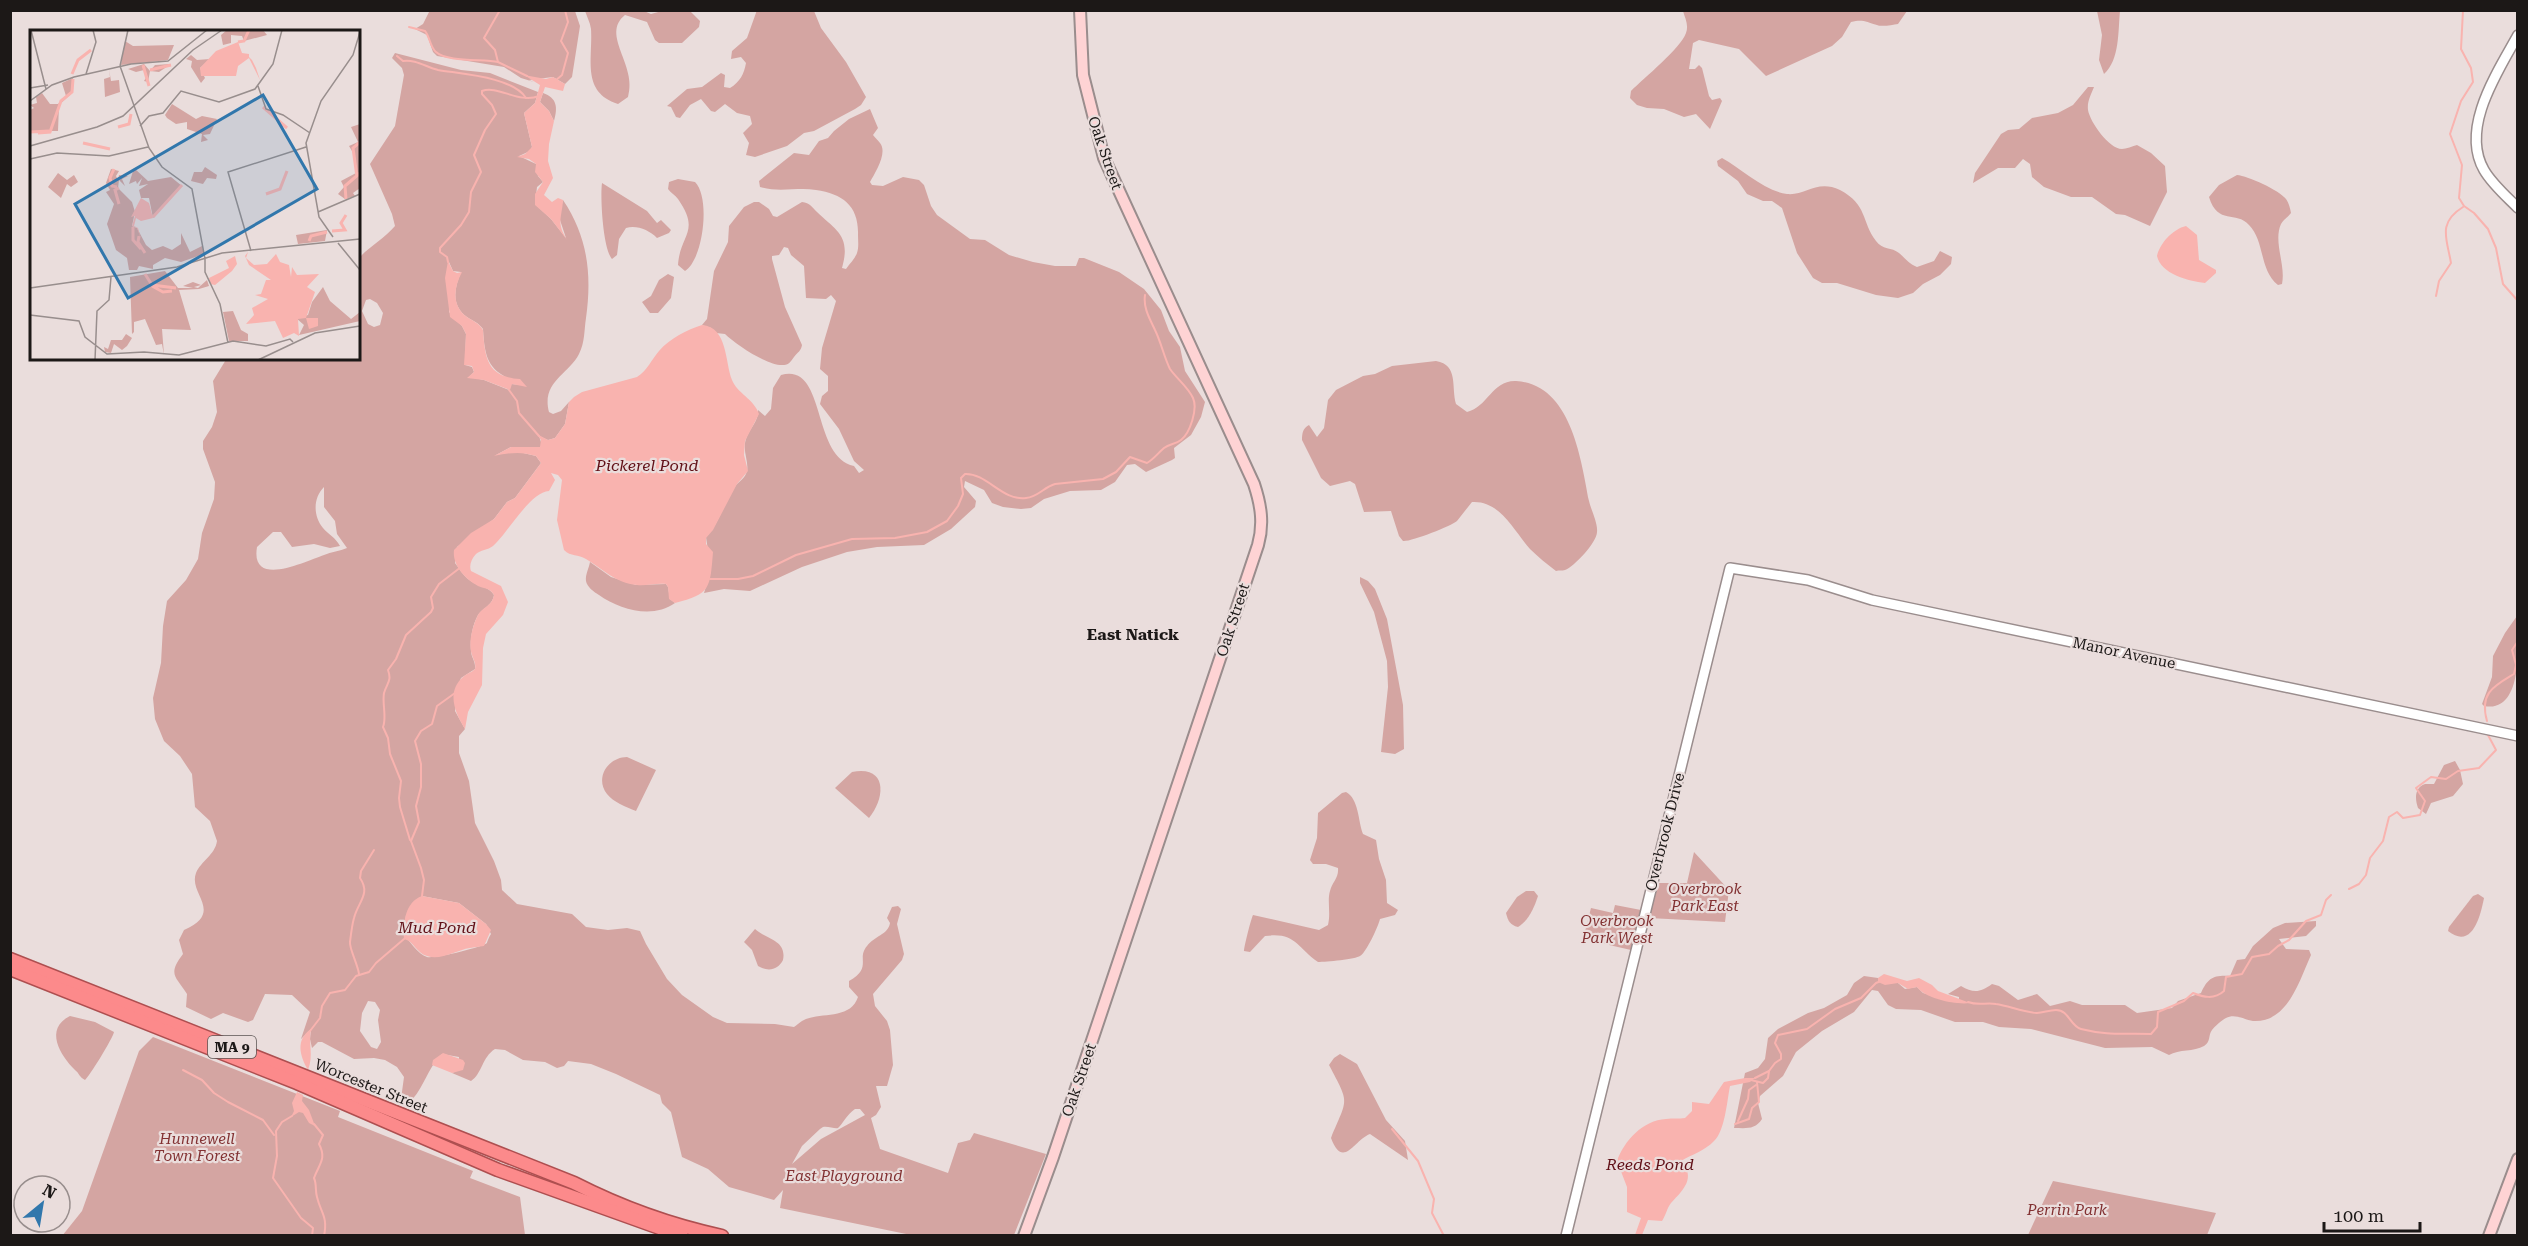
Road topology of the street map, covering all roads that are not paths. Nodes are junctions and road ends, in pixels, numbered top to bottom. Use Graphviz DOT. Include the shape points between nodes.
graph roads {
  1 [pos="1080,10"];
  2 [pos="2517,36"];
  3 [pos="2517,208"];
  4 [pos="1730,568"];
  5 [pos="2517,736"];
  6 [pos="10,959"];
  7 [pos="10,969"];
  8 [pos="2517,1159"];
  9 [pos="574,1183"];
  10 [pos="568,1196"];
  11 [pos="682,1236"];
  12 [pos="722,1236"];
  13 [pos="1024,1236"];
  14 [pos="1566,1236"];
  15 [pos="2489,1236"];
  1 -- 13 [label="main road, Oak Street" via="1083,75 1104,158 1254,484 1262,528"];
  2 -- 3 [label="street" via="2480,113 2475,139 2483,169"];
  4 -- 5 [label="street, Manor Avenue" via="1808,580 1872,600"];
  4 -- 14 [label="street, Overbrook Drive"];
  6 -- 9 [label="highway, Worcester Street / MA 9"];
  7 -- 10 [label="highway, Worcester Street / MA 9"];
  8 -- 15 [label="main road"];
  9 -- 10 [label="highway"];
  9 -- 12 [label="highway, Worcester Street / MA 9" via="662,1220"];
  10 -- 11 [label="highway, Worcester Street / MA 9"];
}
